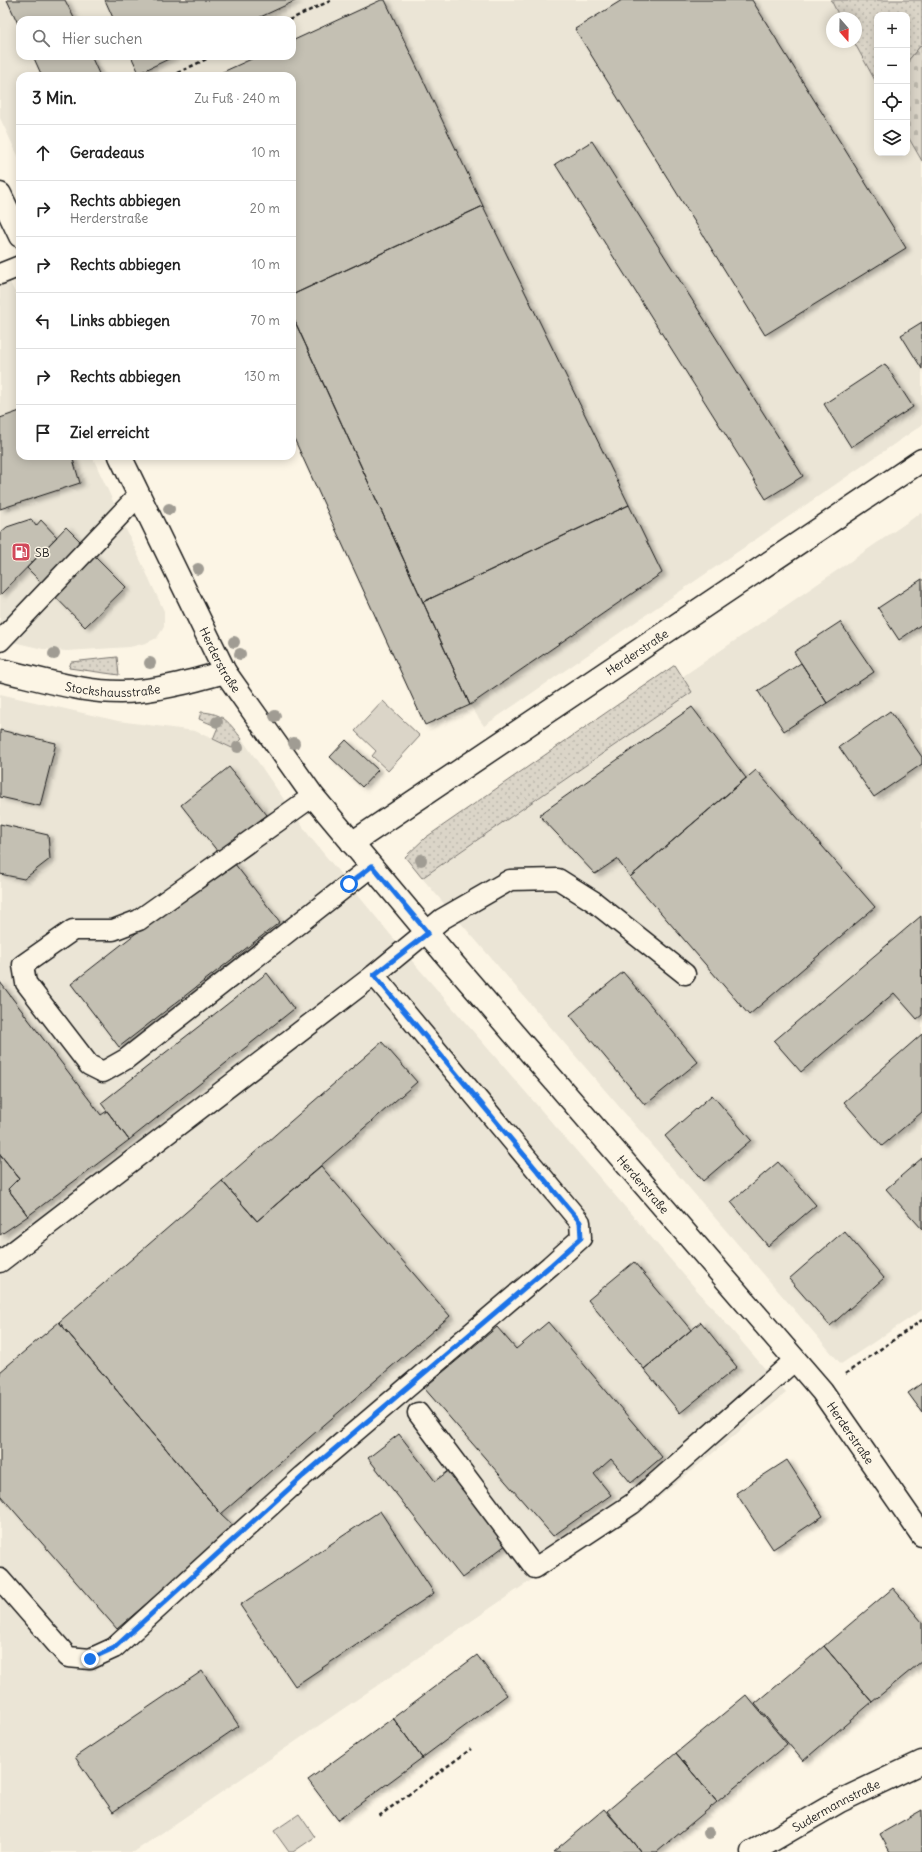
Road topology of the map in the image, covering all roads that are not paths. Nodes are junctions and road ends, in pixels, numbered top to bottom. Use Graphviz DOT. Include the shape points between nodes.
graph roads {
  1 [pos="0,194"];
  2 [pos="16,228"];
  3 [pos="16,268"];
  4 [pos="0,274"];
  5 [pos="122,460"];
  6 [pos="922,460"];
  7 [pos="138,496"];
  8 [pos="0,641"];
  9 [pos="0,670"];
  10 [pos="225,672"];
  11 [pos="313,796"];
  12 [pos="352,843"];
  13 [pos="372,866"];
  14 [pos="428,933"];
  15 [pos="685,974"];
  16 [pos="374,975"];
  17 [pos="0,1262"];
  18 [pos="795,1360"];
  19 [pos="418,1413"];
  20 [pos="922,1535"];
  21 [pos="0,1579"];
  22 [pos="922,1762"];
  23 [pos="752,1852"];
  1 -- 2 [label="street"];
  3 -- 4 [label="lane"];
  5 -- 7 [label="street, Herderstraße"];
  6 -- 12 [label="street, Herderstraße"];
  7 -- 8 [label="lane"];
  7 -- 10 [label="street, Herderstraße"];
  9 -- 10 [label="street, Stockshausstraße" via="96,691 137,692"];
  10 -- 11 [label="street, Herderstraße"];
  11 -- 12 [label="street, Herderstraße"];
  11 -- 13 [label="lane" via="139,920 113,930 73,930 23,965 26,983 89,1065 103,1072 126,1059"];
  12 -- 13 [label="street, Herderstraße"];
  13 -- 14 [label="street, Herderstraße"];
  14 -- 15 [label="lane" via="447,916 510,880 558,879 593,901"];
  14 -- 16 [label="lane"];
  14 -- 18 [label="street, Herderstraße"];
  16 -- 17 [label="lane"];
  16 -- 21 [label="lane" via="580,1222 581,1238 303,1476 114,1648 90,1659 68,1657"];
  18 -- 19 [label="lane" via="632,1504 535,1568"];
  18 -- 20 [label="street, Herderstraße" via="822,1391"];
  22 -- 23 [label="street, Sudermannstraße" via="840,1801"];
}
